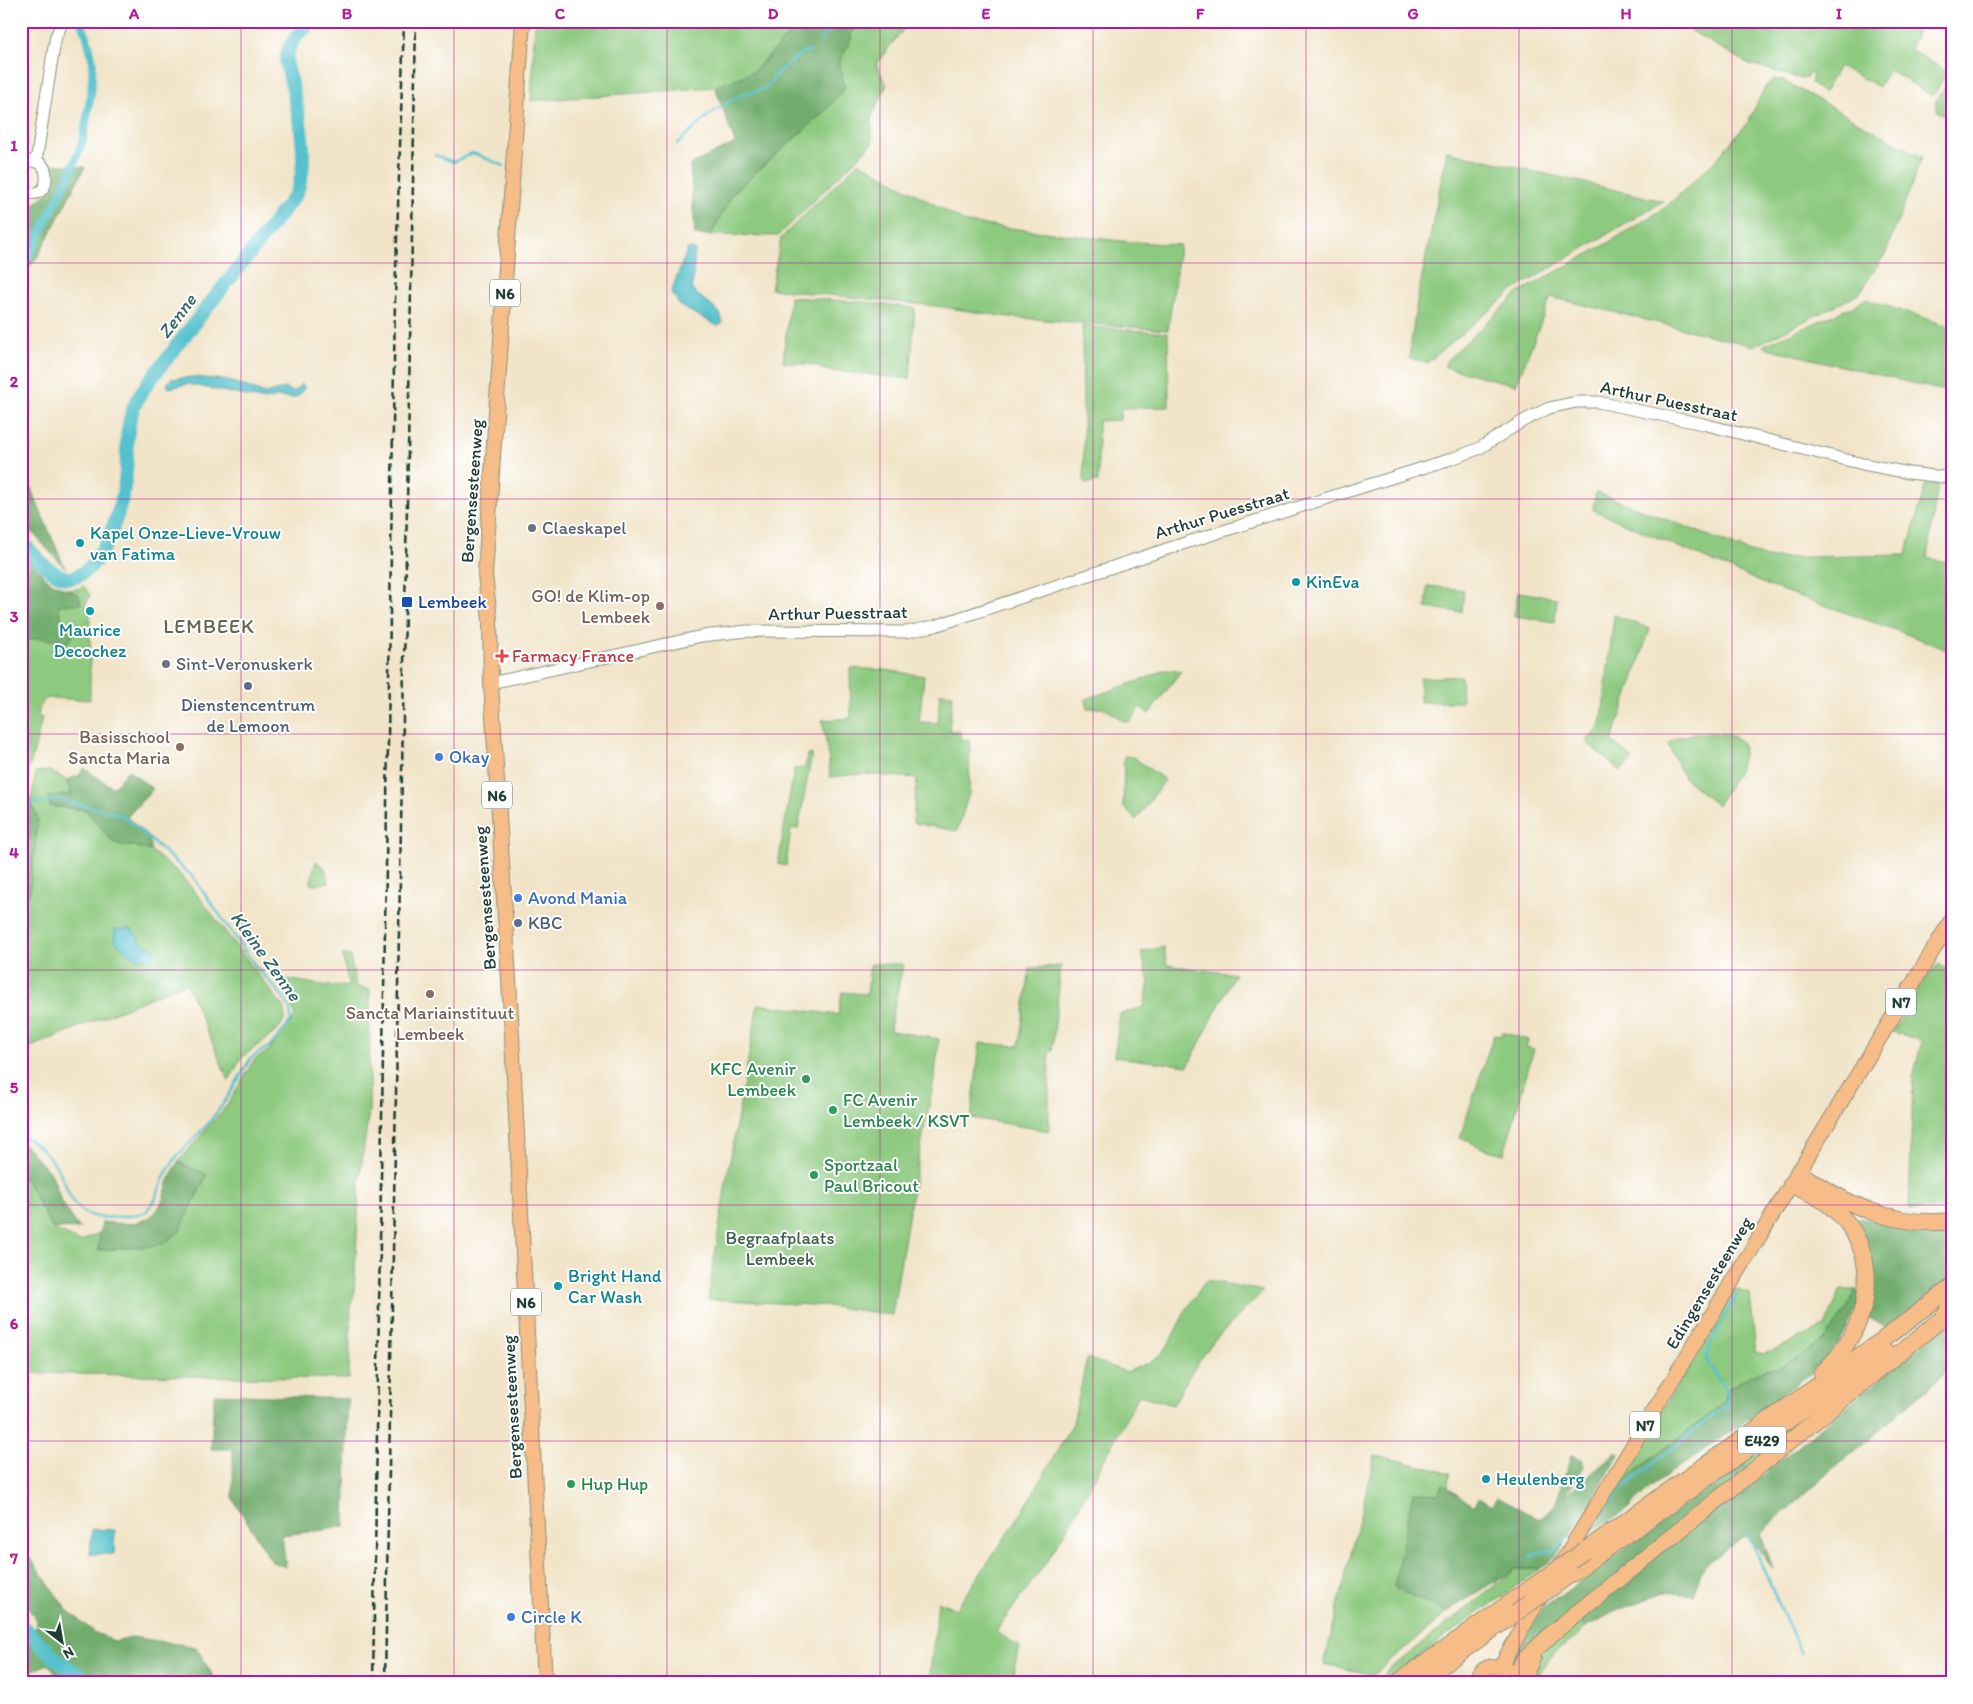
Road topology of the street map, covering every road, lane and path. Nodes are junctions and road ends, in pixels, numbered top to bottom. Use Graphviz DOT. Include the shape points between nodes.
graph roads {
  1 [pos="63,21"];
  2 [pos="523,21"];
  3 [pos="36,162"];
  4 [pos="21,166"];
  5 [pos="21,189"];
  6 [pos="1952,478"];
  7 [pos="491,682"];
  8 [pos="1952,919"];
  9 [pos="1794,1178"];
  10 [pos="1952,1221"];
  11 [pos="1952,1287"];
  12 [pos="1952,1303"];
  13 [pos="1797,1400"];
  14 [pos="1500,1666"];
  15 [pos="1518,1681"];
  16 [pos="545,1683"];
  17 [pos="1397,1683"];
  18 [pos="1417,1683"];
  19 [pos="1475,1683"];
  1 -- 3 [label="street" via="56,36"];
  2 -- 7 [label="main road, Bergensesteenweg / N6" via="487,545"];
  3 -- 4 [label="street"];
  3 -- 5 [label="street" via="47,174 46,184 33,193"];
  6 -- 7 [label="street, Arthur Puesstraat" via="1863,464 1622,406 1576,402 1549,408 1478,449 1450,459 953,621 907,632 747,632 702,636"];
  7 -- 16 [label="main road, Bergensesteenweg / N6"];
  8 -- 9 [label="main road, Edingensesteenweg / N7"];
  9 -- 10 [label="highway" via="1881,1215 1930,1222"];
  9 -- 13 [label="highway" via="1827,1203 1849,1226 1862,1253 1867,1288 1857,1328 1844,1349"];
  9 -- 14 [label="main road, Edingensesteenweg / N7"];
  11 -- 13 [label="highway, E429"];
  12 -- 15 [label="highway" via="1944,1317 1556,1630 1524,1659"];
  12 -- 18 [label="highway, E429, bridge"];
  13 -- 17 [label="highway, E429, bridge"];
  14 -- 15 [label="main road"];
  14 -- 19 [label="main road" via="1483,1670"];
}
